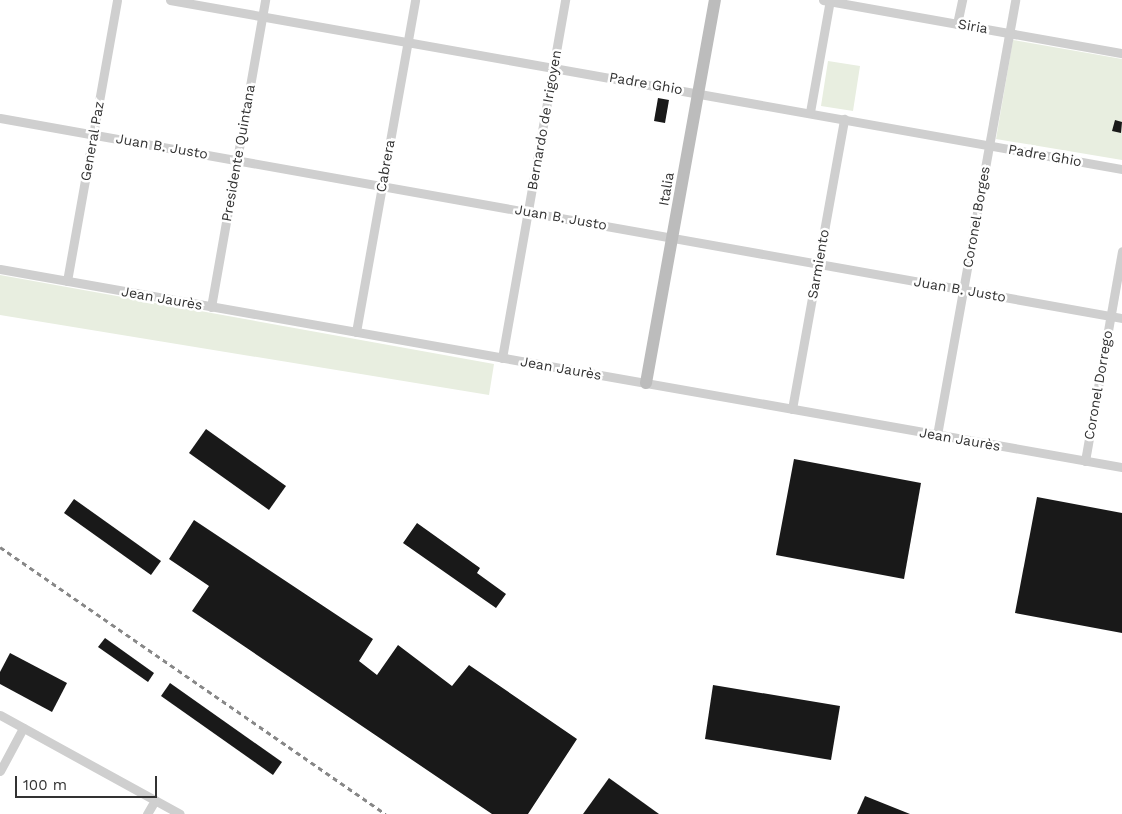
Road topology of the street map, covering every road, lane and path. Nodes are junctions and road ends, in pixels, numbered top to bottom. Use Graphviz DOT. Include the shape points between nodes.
graph roads {
  1 [pos="117,0"];
  2 [pos="170,0"];
  3 [pos="265,0"];
  4 [pos="415,0"];
  5 [pos="565,0"];
  6 [pos="715,0"];
  7 [pos="828,0"];
  8 [pos="962,0"];
  9 [pos="1015,0"];
  10 [pos="262,16"];
  11 [pos="957,24"];
  12 [pos="1009,33"];
  13 [pos="408,42"];
  14 [pos="1122,53"];
  15 [pos="554,67"];
  16 [pos="699,92"];
  17 [pos="810,112"];
  18 [pos="0,118"];
  19 [pos="844,118"];
  20 [pos="93,134"];
  21 [pos="989,145"];
  22 [pos="237,160"];
  23 [pos="1122,169"];
  24 [pos="382,186"];
  25 [pos="528,211"];
  26 [pos="673,237"];
  27 [pos="1122,250"];
  28 [pos="818,263"];
  29 [pos="0,269"];
  30 [pos="67,281"];
  31 [pos="963,289"];
  32 [pos="211,306"];
  33 [pos="1110,316"];
  34 [pos="1122,318"];
  35 [pos="356,332"];
  36 [pos="502,358"];
  37 [pos="646,383"];
  38 [pos="792,409"];
  39 [pos="936,435"];
  40 [pos="1085,461"];
  41 [pos="1122,467"];
  42 [pos="0,715"];
  43 [pos="23,728"];
  44 [pos="0,771"];
  45 [pos="155,800"];
  46 [pos="147,814"];
  47 [pos="180,814"];
  1 -- 20 [label="street, General Paz"];
  2 -- 10 [label="street, Padre Ghio"];
  3 -- 10 [label="street, Presidente Quintana"];
  4 -- 13 [label="street, Cabrera"];
  5 -- 15 [label="street, Bernardo de Irigoyen"];
  6 -- 16 [label="street, Italia"];
  7 -- 11 [label="street, Siria"];
  7 -- 17 [label="street"];
  8 -- 11 [label="street"];
  9 -- 12 [label="street, Coronel Borges"];
  10 -- 13 [label="street, Padre Ghio"];
  10 -- 22 [label="street, Presidente Quintana"];
  11 -- 12 [label="street, Siria"];
  12 -- 14 [label="street, Siria"];
  12 -- 21 [label="street, Coronel Borges"];
  13 -- 15 [label="street, Padre Ghio"];
  13 -- 24 [label="street, Cabrera"];
  15 -- 16 [label="street, Padre Ghio"];
  15 -- 25 [label="street, Bernardo de Irigoyen"];
  16 -- 17 [label="street, Padre Ghio"];
  16 -- 26 [label="street, Italia"];
  17 -- 19 [label="street, Padre Ghio"];
  18 -- 20 [label="street, Juan B. Justo"];
  19 -- 21 [label="street, Padre Ghio"];
  19 -- 28 [label="street, Sarmiento"];
  20 -- 22 [label="street, Juan B. Justo"];
  20 -- 30 [label="street, General Paz"];
  21 -- 23 [label="street, Padre Ghio"];
  21 -- 31 [label="street, Coronel Borges"];
  22 -- 24 [label="street, Juan B. Justo"];
  22 -- 32 [label="street, Presidente Quintana"];
  24 -- 25 [label="street, Juan B. Justo"];
  24 -- 35 [label="street, Cabrera"];
  25 -- 26 [label="street, Juan B. Justo"];
  25 -- 36 [label="street, Bernardo de Irigoyen"];
  26 -- 28 [label="street, Juan B. Justo"];
  26 -- 37 [label="street, Italia"];
  27 -- 33 [label="street, Coronel Dorrego"];
  28 -- 31 [label="street, Juan B. Justo"];
  28 -- 38 [label="street, Sarmiento"];
  29 -- 30 [label="street, Jean Jaurès"];
  30 -- 32 [label="street, Jean Jaurès"];
  31 -- 33 [label="street, Juan B. Justo"];
  31 -- 39 [label="street, Coronel Borges"];
  32 -- 35 [label="street, Jean Jaurès"];
  33 -- 34 [label="street, Juan B. Justo"];
  33 -- 40 [label="street, Coronel Dorrego"];
  35 -- 36 [label="street, Jean Jaurès"];
  36 -- 37 [label="street, Jean Jaurès"];
  37 -- 38 [label="street, Jean Jaurès"];
  38 -- 39 [label="street, Jean Jaurès"];
  39 -- 40 [label="street, Jean Jaurès"];
  40 -- 41 [label="street, Jean Jaurès"];
  42 -- 43 [label="street"];
  43 -- 44 [label="street"];
  43 -- 45 [label="street"];
  45 -- 46 [label="street"];
  45 -- 47 [label="street"];
}
